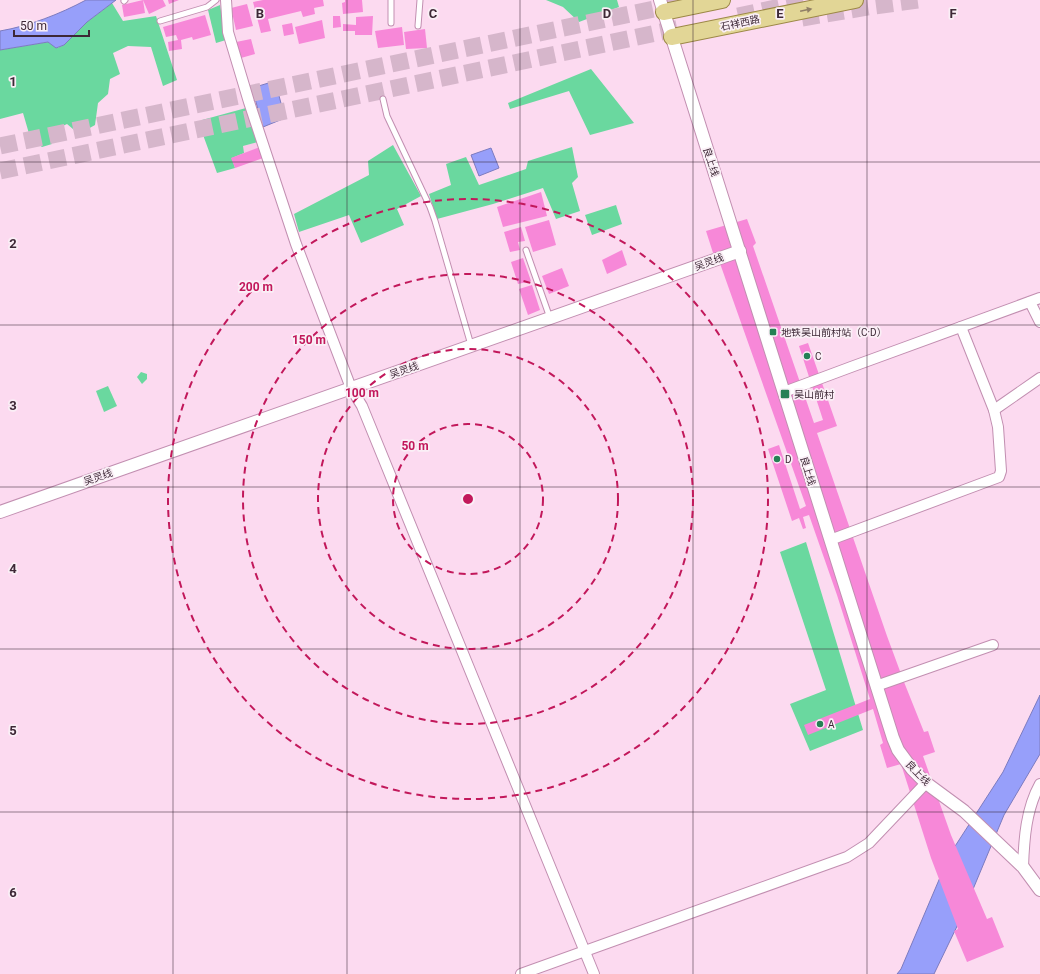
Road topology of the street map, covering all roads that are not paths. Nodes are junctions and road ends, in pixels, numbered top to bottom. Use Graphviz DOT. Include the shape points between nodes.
graph roads {
  1 [pos="221,0"];
  2 [pos="392,0"];
  3 [pos="420,0"];
  4 [pos="722,0"];
  5 [pos="855,0"];
  6 [pos="662,6"];
  7 [pos="160,21"];
  8 [pos="391,23"];
  9 [pos="418,26"];
  10 [pos="672,37"];
  11 [pos="383,99"];
  12 [pos="526,250"];
  13 [pos="740,251"];
  14 [pos="1040,298"];
  15 [pos="1030,302"];
  16 [pos="550,319"];
  17 [pos="1040,322"];
  18 [pos="961,327"];
  19 [pos="471,346"];
  20 [pos="1040,378"];
  21 [pos="351,388"];
  22 [pos="784,392"];
  23 [pos="994,410"];
  24 [pos="0,512"];
  25 [pos="830,540"];
  26 [pos="993,645"];
  27 [pos="876,686"];
  28 [pos="926,783"];
  29 [pos="1040,784"];
  30 [pos="1023,867"];
  31 [pos="1040,890"];
  32 [pos="585,951"];
  33 [pos="521,974"];
  34 [pos="594,974"];
  1 -- 7 [label="lane" via="207,7"];
  1 -- 21 [label="street" via="249,102 296,244"];
  2 -- 8 [label="lane"];
  3 -- 9 [label="lane"];
  4 -- 6 [label="main road"];
  10 -- 5 [label="main road, 石祥西路, one-way"];
  6 -- 13 [label="street, 良上线"];
  11 -- 19 [label="lane" via="387,116 430,207"];
  12 -- 16 [label="lane"];
  13 -- 16 [label="street, 吴灵线"];
  13 -- 22 [label="street, 良上线"];
  14 -- 15 [label="street"];
  15 -- 17 [label="street"];
  15 -- 18 [label="street"];
  16 -- 19 [label="street, 吴灵线"];
  18 -- 22 [label="street"];
  18 -- 23 [label="street"];
  19 -- 21 [label="street, 吴灵线"];
  20 -- 23 [label="street"];
  21 -- 24 [label="street, 吴灵线"];
  21 -- 32 [label="street" via="362,406"];
  22 -- 25 [label="street, 良上线"];
  23 -- 25 [label="street" via="998,427 1001,471 999,477"];
  25 -- 27 [label="street, 良上线"];
  26 -- 27 [label="street"];
  27 -- 28 [label="street, 良上线" via="898,750"];
  28 -- 30 [label="street, 良上线" via="964,811"];
  28 -- 32 [label="street" via="869,843 848,857"];
  29 -- 30 [label="street" via="1027,820"];
  30 -- 31 [label="street, 良上线"];
  32 -- 33 [label="street"];
  32 -- 34 [label="street"];
}
